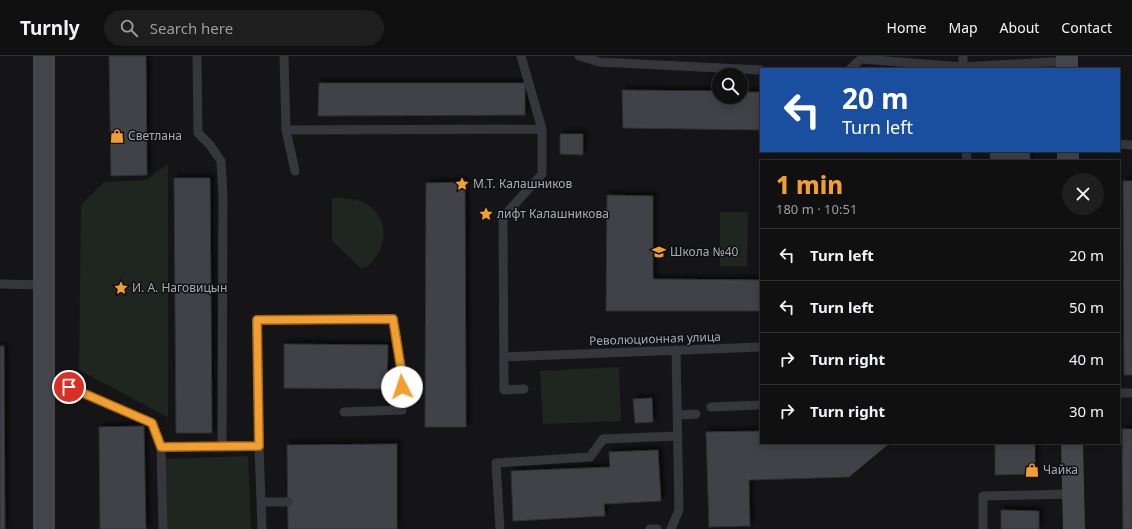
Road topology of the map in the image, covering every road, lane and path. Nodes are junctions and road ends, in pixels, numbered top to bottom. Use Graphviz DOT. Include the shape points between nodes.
graph roads {
  1 [pos="44,56"];
  2 [pos="197,56"];
  3 [pos="284,56"];
  4 [pos="521,56"];
  5 [pos="579,56"];
  6 [pos="963,56"];
  7 [pos="861,57"];
  8 [pos="1067,62"];
  9 [pos="852,68"];
  10 [pos="963,68"];
  11 [pos="760,70"];
  12 [pos="542,129"];
  13 [pos="286,130"];
  14 [pos="1120,144"];
  15 [pos="1132,145"];
  16 [pos="295,171"];
  17 [pos="0,284"];
  18 [pos="44,285"];
  19 [pos="760,347"];
  20 [pos="676,350"];
  21 [pos="504,357"];
  22 [pos="44,389"];
  23 [pos="524,389"];
  24 [pos="1120,393"];
  25 [pos="1132,393"];
  26 [pos="760,405"];
  27 [pos="711,407"];
  28 [pos="344,412"];
  29 [pos="678,414"];
  30 [pos="696,414"];
  31 [pos="678,436"];
  32 [pos="1072,444"];
  33 [pos="259,446"];
  34 [pos="161,447"];
  35 [pos="222,447"];
  36 [pos="1073,494"];
  37 [pos="261,502"];
  38 [pos="288,502"];
  39 [pos="44,529"];
  40 [pos="163,529"];
  41 [pos="262,529"];
  42 [pos="500,529"];
  43 [pos="650,529"];
  44 [pos="657,529"];
  45 [pos="671,529"];
  46 [pos="983,529"];
  47 [pos="1074,529"];
  1 -- 18 [label="main road"];
  2 -- 35 [label="lane" via="198,133 222,161"];
  3 -- 13 [label="lane"];
  4 -- 12 [label="lane"];
  5 -- 11 [label="lane" via="599,62"];
  6 -- 10 [label="lane"];
  7 -- 9 [label="lane"];
  7 -- 10 [label="lane"];
  8 -- 10 [label="lane"];
  12 -- 13 [label="lane"];
  12 -- 21 [label="lane" via="542,174 503,217"];
  13 -- 16 [label="lane"];
  14 -- 15 [label="lane"];
  17 -- 18 [label="lane"];
  18 -- 22 [label="main road"];
  19 -- 20 [label="lane, Революционная улица"];
  20 -- 21 [label="lane, Революционная улица"];
  20 -- 29 [label="lane"];
  21 -- 23 [label="lane" via="504,390"];
  22 -- 34 [label="lane" via="69,387 152,423"];
  22 -- 39 [label="main road"];
  24 -- 25 [label="lane"];
  26 -- 27 [label="lane"];
  28 -- 33 [label="lane" via="402,410 402,375 393,319 257,320"];
  29 -- 30 [label="lane"];
  29 -- 31 [label="lane"];
  31 -- 42 [label="lane" via="603,439 590,457 496,463"];
  31 -- 45 [label="lane" via="679,510"];
  32 -- 36 [label="main road"];
  33 -- 35 [label="lane"];
  33 -- 37 [label="lane"];
  34 -- 35 [label="lane"];
  34 -- 40 [label="lane"];
  36 -- 46 [label="lane" via="983,496"];
  36 -- 47 [label="main road"];
  37 -- 38 [label="lane"];
  37 -- 41 [label="lane"];
  43 -- 44 [label="lane"];
}
